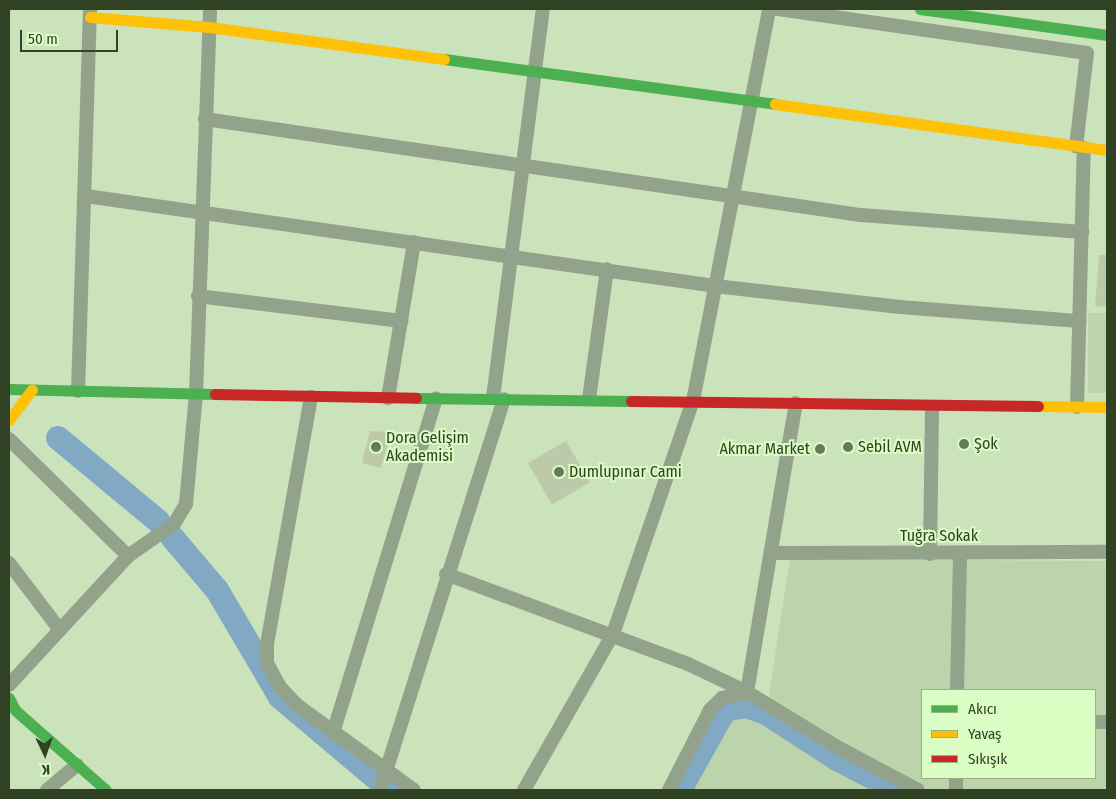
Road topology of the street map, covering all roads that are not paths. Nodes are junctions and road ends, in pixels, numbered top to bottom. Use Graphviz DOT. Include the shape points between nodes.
graph roads {
  1 [pos="210,9"];
  2 [pos="543,9"];
  3 [pos="769,9"];
  4 [pos="778,9"];
  5 [pos="920,9"];
  6 [pos="90,13"];
  7 [pos="210,27"];
  8 [pos="1107,28"];
  9 [pos="1091,33"];
  10 [pos="1107,35"];
  11 [pos="535,73"];
  12 [pos="752,103"];
  13 [pos="204,119"];
  14 [pos="1080,147"];
  15 [pos="1107,150"];
  16 [pos="523,165"];
  17 [pos="735,195"];
  18 [pos="86,196"];
  19 [pos="201,210"];
  20 [pos="1082,232"];
  21 [pos="414,242"];
  22 [pos="511,256"];
  23 [pos="607,269"];
  24 [pos="715,286"];
  25 [pos="198,296"];
  26 [pos="401,321"];
  27 [pos="1079,321"];
  28 [pos="9,389"];
  29 [pos="32,390"];
  30 [pos="78,391"];
  31 [pos="196,394"];
  32 [pos="311,397"];
  33 [pos="388,398"];
  34 [pos="498,398"];
  35 [pos="436,399"];
  36 [pos="589,399"];
  37 [pos="693,401"];
  38 [pos="796,404"];
  39 [pos="932,407"];
  40 [pos="1107,407"];
  41 [pos="1077,408"];
  42 [pos="9,420"];
  43 [pos="9,439"];
  44 [pos="771,552"];
  45 [pos="1107,552"];
  46 [pos="930,554"];
  47 [pos="960,554"];
  48 [pos="128,556"];
  49 [pos="9,563"];
  50 [pos="446,574"];
  51 [pos="60,630"];
  52 [pos="614,634"];
  53 [pos="9,685"];
  54 [pos="957,689"];
  55 [pos="747,692"];
  56 [pos="11,708"];
  57 [pos="334,732"];
  58 [pos="77,765"];
  59 [pos="384,768"];
  60 [pos="47,790"];
  61 [pos="106,790"];
  62 [pos="380,790"];
  63 [pos="414,790"];
  64 [pos="524,790"];
  65 [pos="670,790"];
  66 [pos="918,790"];
  1 -- 7 [label="street"];
  2 -- 11 [label="street"];
  3 -- 12 [label="street"];
  4 -- 14 [label="street" via="1087,53"];
  5 -- 9 [label="main road"];
  6 -- 7 [label="main road"];
  6 -- 18 [label="street"];
  7 -- 11 [label="main road"];
  7 -- 13 [label="street"];
  8 -- 9 [label="main road"];
  9 -- 10 [label="main road"];
  11 -- 12 [label="main road"];
  11 -- 16 [label="street"];
  12 -- 14 [label="main road"];
  12 -- 17 [label="street"];
  13 -- 16 [label="street"];
  13 -- 19 [label="street"];
  14 -- 15 [label="main road"];
  14 -- 20 [label="street"];
  16 -- 17 [label="street"];
  16 -- 22 [label="street"];
  17 -- 20 [label="street" via="861,214"];
  17 -- 24 [label="street"];
  18 -- 19 [label="street"];
  18 -- 30 [label="street"];
  19 -- 21 [label="street"];
  19 -- 25 [label="street"];
  20 -- 27 [label="street"];
  21 -- 22 [label="street"];
  21 -- 26 [label="street"];
  22 -- 23 [label="street"];
  22 -- 34 [label="street"];
  23 -- 24 [label="street"];
  23 -- 36 [label="street"];
  24 -- 27 [label="street" via="900,307"];
  24 -- 37 [label="street"];
  25 -- 26 [label="street"];
  25 -- 31 [label="street"];
  26 -- 33 [label="street"];
  27 -- 41 [label="street"];
  28 -- 29 [label="main road"];
  29 -- 30 [label="main road"];
  29 -- 42 [label="main road"];
  30 -- 31 [label="main road"];
  31 -- 32 [label="main road"];
  31 -- 48 [label="street" via="186,504 174,524"];
  32 -- 33 [label="main road"];
  32 -- 57 [label="street" via="266,652 271,672 280,688"];
  33 -- 35 [label="main road"];
  34 -- 35 [label="main road"];
  34 -- 36 [label="main road"];
  34 -- 50 [label="street"];
  35 -- 57 [label="street"];
  36 -- 37 [label="main road"];
  37 -- 38 [label="main road"];
  37 -- 52 [label="street"];
  38 -- 39 [label="main road"];
  38 -- 44 [label="street"];
  39 -- 41 [label="main road"];
  39 -- 46 [label="street"];
  40 -- 41 [label="main road"];
  43 -- 48 [label="street"];
  44 -- 46 [label="street, Tuğra Sokak"];
  44 -- 55 [label="street"];
  45 -- 47 [label="street, Tuğra Sokak"];
  46 -- 47 [label="street, Tuğra Sokak"];
  47 -- 54 [label="street"];
  48 -- 51 [label="street"];
  49 -- 51 [label="street"];
  50 -- 52 [label="street"];
  50 -- 59 [label="street"];
  51 -- 53 [label="street"];
  52 -- 55 [label="street"];
  52 -- 64 [label="street"];
  55 -- 65 [label="street" via="722,698 710,710"];
  55 -- 66 [label="street" via="838,748"];
  56 -- 58 [label="main road"];
  57 -- 59 [label="street"];
  58 -- 60 [label="street"];
  58 -- 61 [label="main road"];
  59 -- 62 [label="street"];
  59 -- 63 [label="street"];
}
